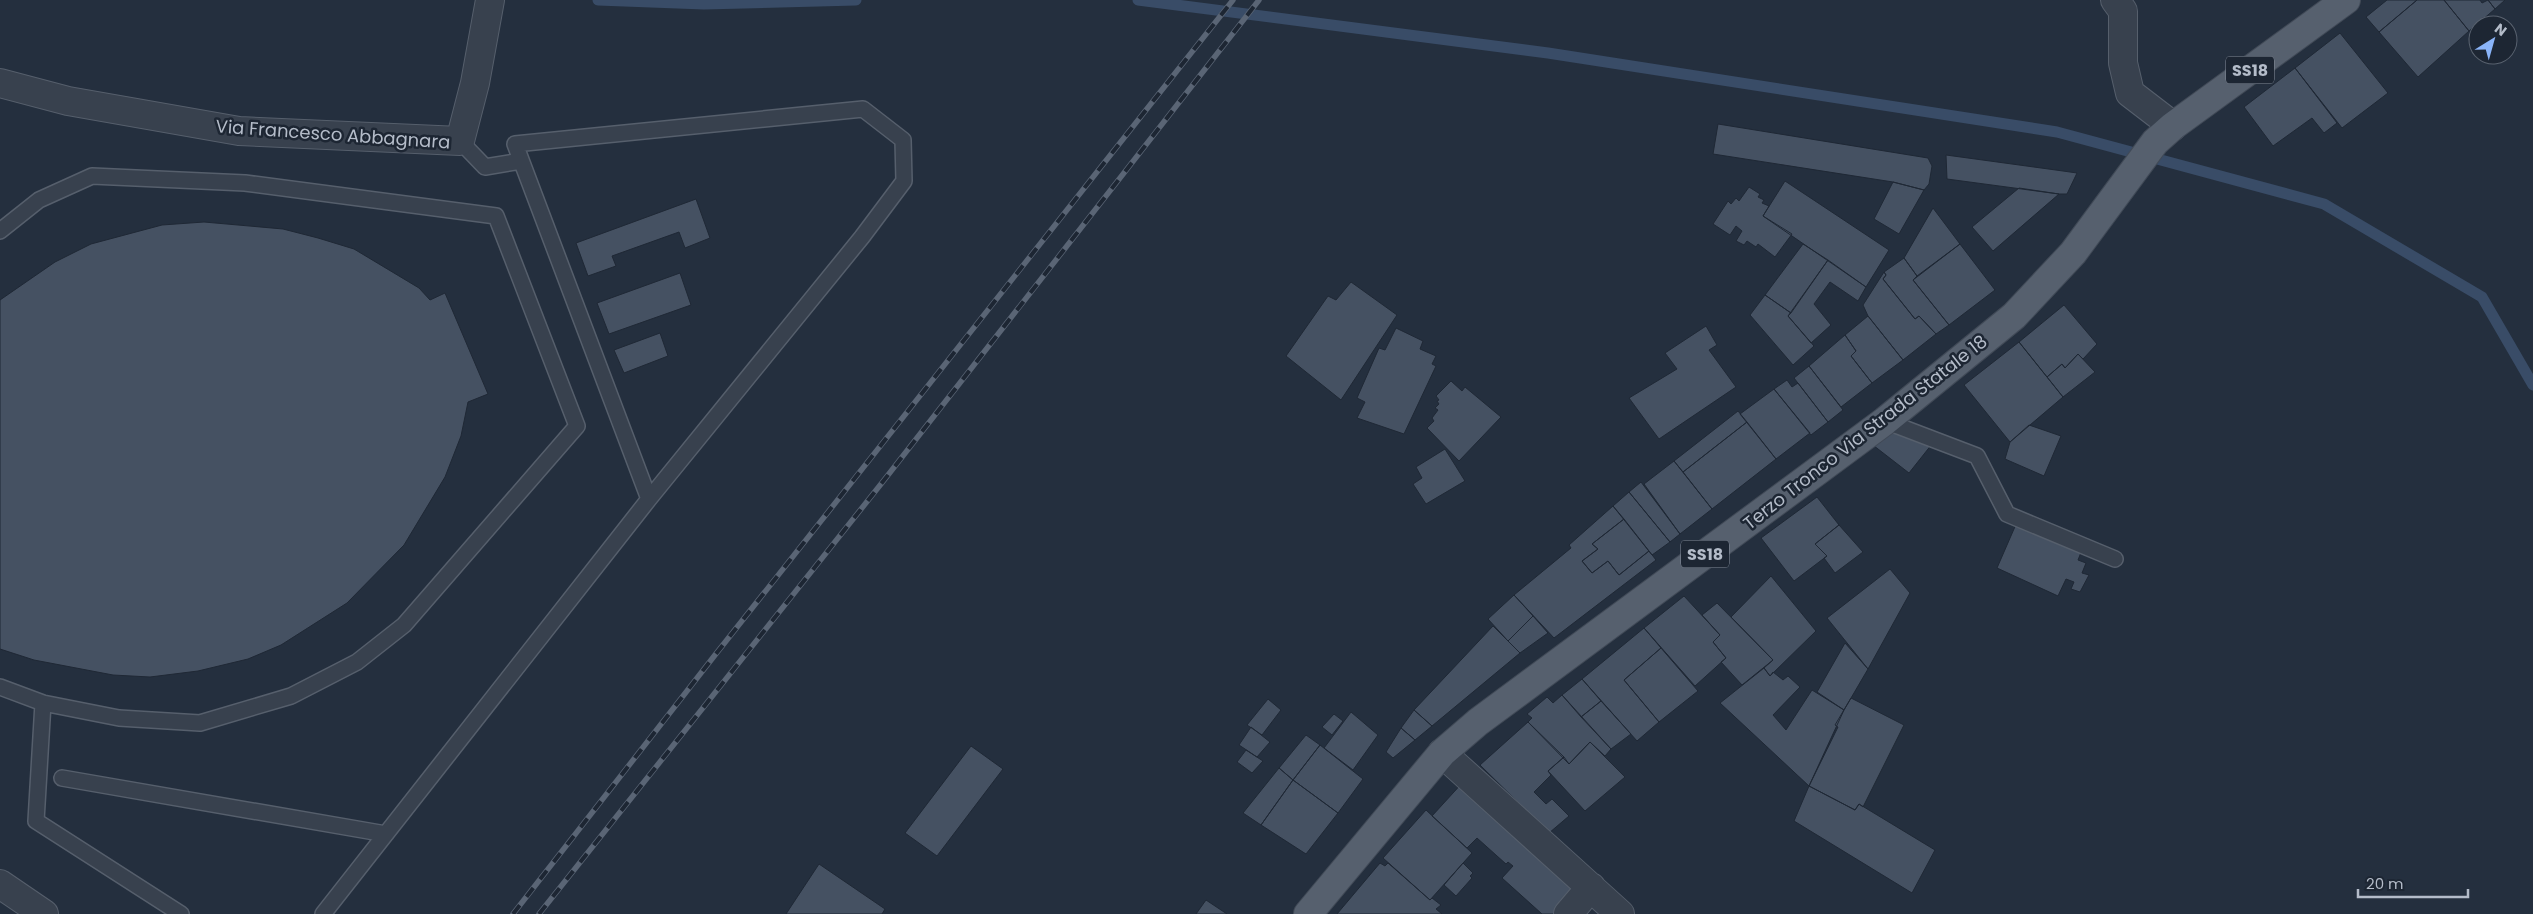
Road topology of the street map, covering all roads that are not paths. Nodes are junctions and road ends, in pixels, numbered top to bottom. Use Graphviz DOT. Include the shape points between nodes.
graph roads {
  1 [pos="490,0"];
  2 [pos="2115,0"];
  3 [pos="2346,0"];
  4 [pos="0,83"];
  5 [pos="2164,134"];
  6 [pos="460,141"];
  7 [pos="521,161"];
  8 [pos="0,232"];
  9 [pos="1885,422"];
  10 [pos="650,499"];
  11 [pos="2115,559"];
  12 [pos="0,687"];
  13 [pos="43,703"];
  14 [pos="1442,753"];
  15 [pos="62,778"];
  16 [pos="386,834"];
  17 [pos="0,884"];
  18 [pos="1591,888"];
  19 [pos="1312,912"];
  20 [pos="44,914"];
  21 [pos="181,914"];
  22 [pos="323,914"];
  23 [pos="1568,914"];
  24 [pos="1620,914"];
  1 -- 6 [label="street" via="475,83"];
  2 -- 5 [label="street" via="2123,11 2124,63 2130,93"];
  3 -- 5 [label="main road, Terzo Tronco Via Strada Statale 18 / SS18"];
  4 -- 6 [label="street, Via Francesco Abbagnara" via="68,101 239,131"];
  5 -- 9 [label="main road, Terzo Tronco Via Strada Statale 18 / SS18" via="2073,253 2014,316"];
  6 -- 7 [label="lane" via="485,167"];
  7 -- 10 [label="lane"];
  7 -- 10 [label="lane" via="515,144 863,109 903,140 904,181"];
  8 -- 13 [label="lane" via="39,200 92,176 245,182 496,216 577,426 404,625 357,662 290,696 200,723 119,718"];
  9 -- 11 [label="lane" via="1977,456 2007,514"];
  9 -- 14 [label="main road, Terzo Tronco Via Strada Statale 18 / SS18" via="1478,722"];
  10 -- 16 [label="lane"];
  12 -- 13 [label="lane"];
  13 -- 21 [label="lane" via="36,821"];
  14 -- 18 [label="street"];
  14 -- 19 [label="main road, Terzo Tronco Via Strada Statale 18 / SS18"];
  15 -- 16 [label="lane"];
  16 -- 22 [label="lane"];
  17 -- 20 [label="street"];
  18 -- 23 [label="street"];
  18 -- 24 [label="street"];
}
